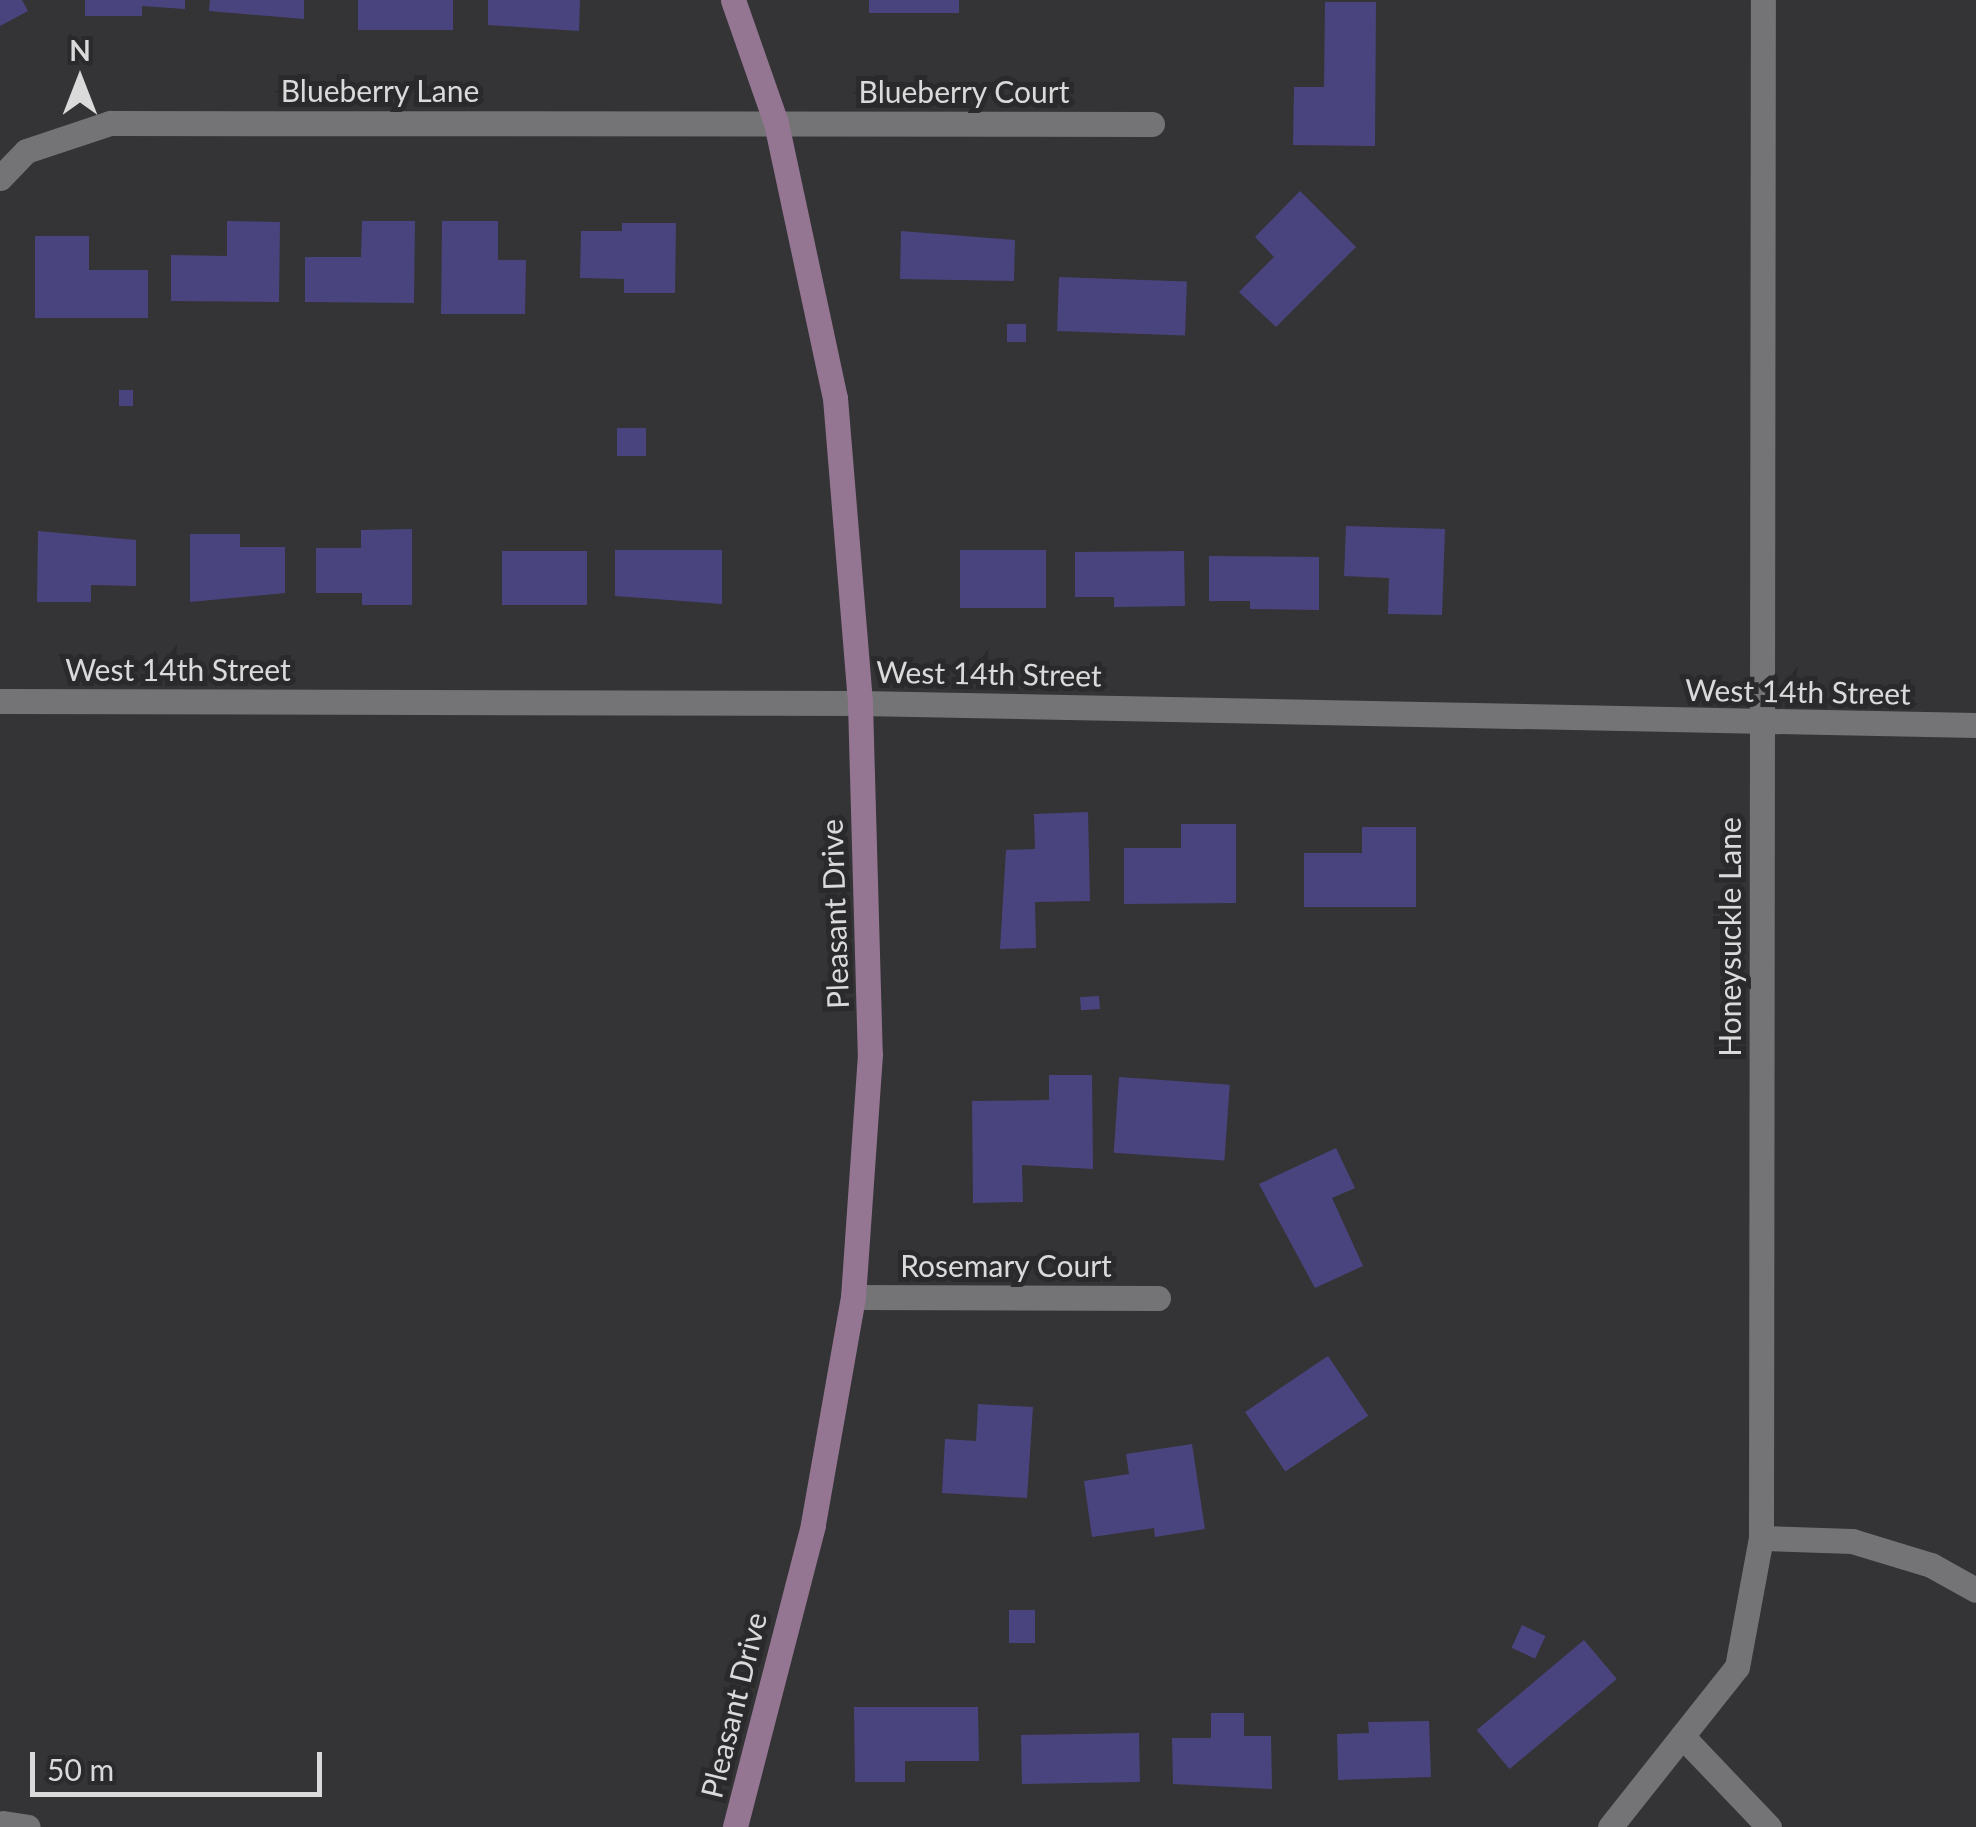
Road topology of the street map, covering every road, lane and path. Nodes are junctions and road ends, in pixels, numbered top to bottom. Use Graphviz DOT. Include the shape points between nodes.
graph roads {
  1 [pos="733,0"];
  2 [pos="1764,0"];
  3 [pos="776,123"];
  4 [pos="1152,124"];
  5 [pos="0,178"];
  6 [pos="0,701"];
  7 [pos="860,702"];
  8 [pos="1762,725"];
  9 [pos="1976,725"];
  10 [pos="853,1297"];
  11 [pos="1158,1298"];
  12 [pos="1761,1538"];
  13 [pos="1976,1590"];
  14 [pos="1682,1736"];
  15 [pos="735,1827"];
  16 [pos="1610,1827"];
  17 [pos="1769,1827"];
  1 -- 3 [label="street, Pleasant Drive"];
  2 -- 8 [label="street, Honeysuckle Lane"];
  3 -- 4 [label="street, Blueberry Court"];
  3 -- 5 [label="street, Blueberry Lane" via="110,122 26,151"];
  3 -- 7 [label="street, Pleasant Drive" via="835,398"];
  6 -- 7 [label="street, West 14th Street"];
  7 -- 8 [label="street, West 14th Street"];
  7 -- 10 [label="street, Pleasant Drive" via="870,1054"];
  8 -- 9 [label="street, West 14th Street"];
  8 -- 12 [label="street, Honeysuckle Lane"];
  10 -- 11 [label="street, Rosemary Court"];
  10 -- 15 [label="street, Pleasant Drive" via="813,1525"];
  12 -- 13 [label="street" via="1852,1541 1931,1565"];
  12 -- 14 [label="street, Honeysuckle Lane" via="1738,1667"];
  14 -- 16 [label="street, Honeysuckle Lane"];
  14 -- 17 [label="street"];
}
